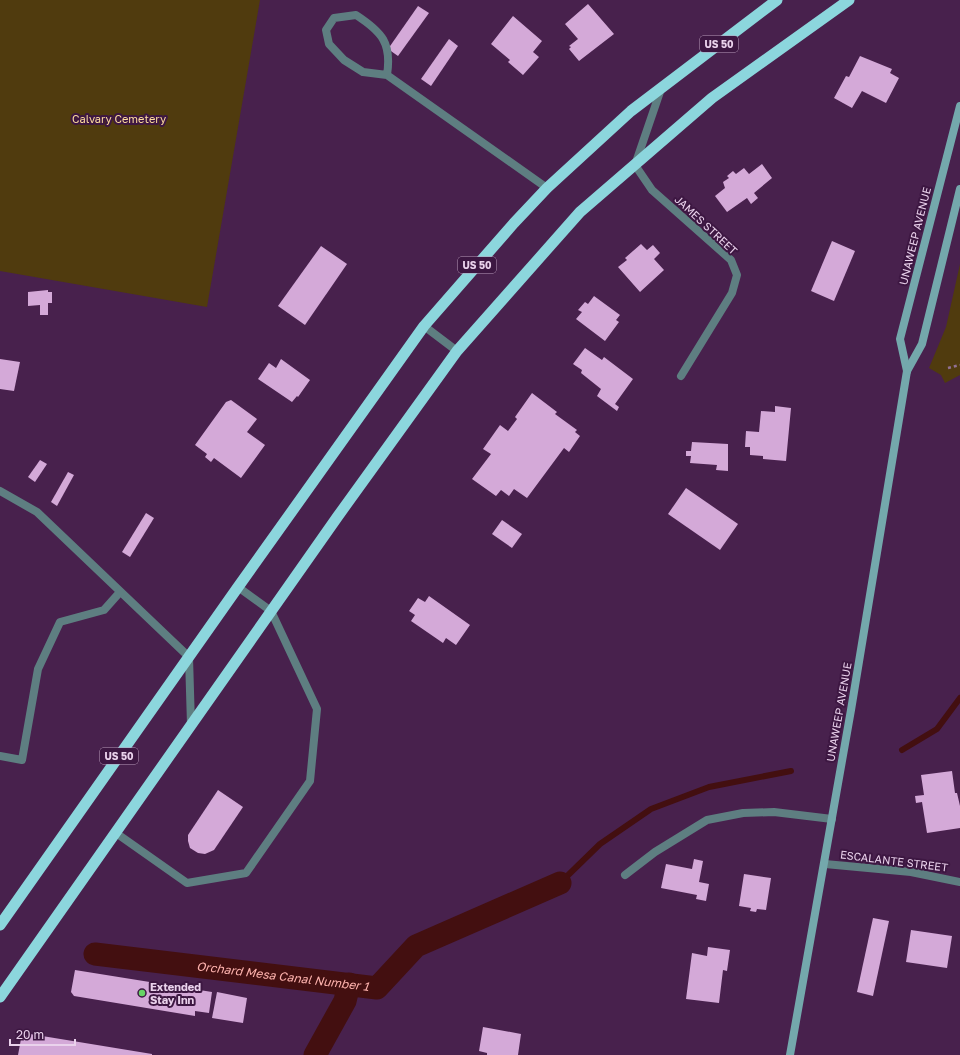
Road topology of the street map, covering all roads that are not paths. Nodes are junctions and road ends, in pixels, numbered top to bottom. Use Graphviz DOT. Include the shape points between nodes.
graph roads {
  1 [pos="777,0"];
  2 [pos="849,0"];
  3 [pos="387,75"];
  4 [pos="661,89"];
  5 [pos="960,106"];
  6 [pos="636,165"];
  7 [pos="547,188"];
  8 [pos="960,189"];
  9 [pos="424,326"];
  10 [pos="457,351"];
  11 [pos="907,371"];
  12 [pos="681,376"];
  13 [pos="0,491"];
  14 [pos="238,587"];
  15 [pos="120,592"];
  16 [pos="271,610"];
  17 [pos="189,657"];
  18 [pos="191,725"];
  19 [pos="0,756"];
  20 [pos="832,819"];
  21 [pos="116,833"];
  22 [pos="825,864"];
  23 [pos="625,875"];
  24 [pos="960,882"];
  25 [pos="0,925"];
  26 [pos="0,997"];
  27 [pos="790,1055"];
  1 -- 4 [label="highway, US 50"];
  2 -- 6 [label="highway" via="712,98"];
  3 -- 3 [label="street" via="363,72 344,60 328,44 326,30 334,18 356,15 375,27 385,40 389,61"];
  3 -- 7 [label="street"];
  4 -- 6 [label="street"];
  4 -- 7 [label="highway, US 50" via="631,111"];
  5 -- 11 [label="main road, UNAWEEP AVENUE" via="900,339"];
  6 -- 10 [label="highway" via="580,212"];
  6 -- 12 [label="street, JAMES STREET" via="652,190 731,260 737,275 732,293"];
  7 -- 9 [label="highway, US 50"];
  8 -- 11 [label="main road, UNAWEEP AVENUE" via="922,344"];
  9 -- 10 [label="street"];
  9 -- 14 [label="highway, US 50"];
  10 -- 16 [label="highway"];
  11 -- 20 [label="main road, UNAWEEP AVENUE"];
  13 -- 15 [label="street" via="37,512"];
  14 -- 16 [label="street"];
  14 -- 17 [label="highway, US 50"];
  15 -- 17 [label="street"];
  15 -- 19 [label="street" via="104,610 60,622 38,668 22,760"];
  16 -- 18 [label="highway"];
  16 -- 21 [label="street" via="317,709 310,781 302,793 246,873 187,883"];
  17 -- 18 [label="street"];
  17 -- 25 [label="highway, US 50"];
  18 -- 21 [label="highway"];
  20 -- 22 [label="main road, UNAWEEP AVENUE"];
  20 -- 23 [label="street" via="774,812 742,813 707,820 655,852"];
  21 -- 26 [label="highway"];
  22 -- 24 [label="street, ESCALANTE STREET" via="911,872"];
  22 -- 27 [label="main road, UNAWEEP AVENUE"];
}
